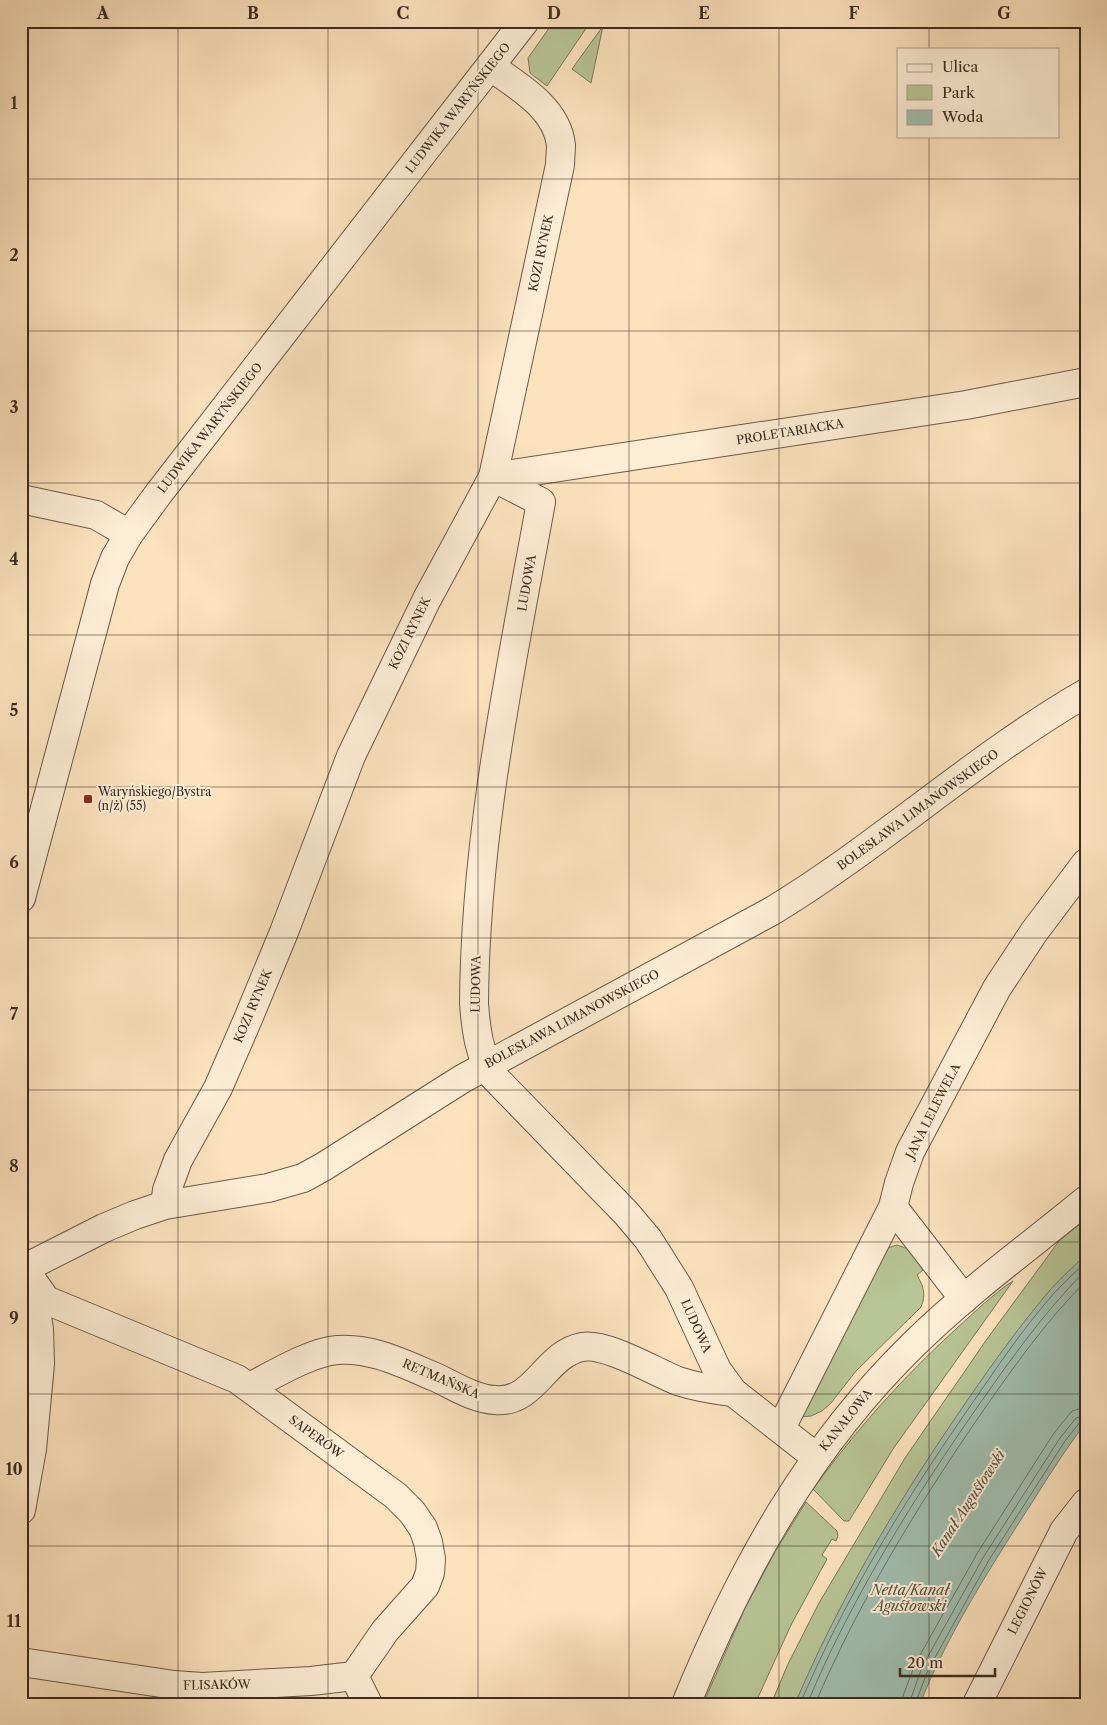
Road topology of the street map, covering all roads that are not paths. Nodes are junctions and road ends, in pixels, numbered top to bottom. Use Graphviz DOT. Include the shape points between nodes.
graph roads {
  1 [pos="525,21"];
  2 [pos="491,66"];
  3 [pos="1086,382"];
  4 [pos="493,477"];
  5 [pos="21,499"];
  6 [pos="129,534"];
  7 [pos="1086,693"];
  8 [pos="1086,863"];
  9 [pos="21,898"];
  10 [pos="486,1066"];
  11 [pos="1086,1200"];
  12 [pos="165,1205"];
  13 [pos="893,1208"];
  14 [pos="22,1266"];
  15 [pos="964,1299"];
  16 [pos="250,1387"];
  17 [pos="734,1392"];
  18 [pos="781,1428"];
  19 [pos="816,1457"];
  20 [pos="1086,1503"];
  21 [pos="21,1510"];
  22 [pos="21,1662"];
  23 [pos="354,1676"];
  24 [pos="368,1704"];
  25 [pos="686,1704"];
  26 [pos="977,1704"];
  1 -- 2 [label="street, LUDWIKA WARYŃSKIEGO"];
  2 -- 4 [label="street, KOZI RYNEK" via="545,110 561,145 560,165"];
  2 -- 6 [label="street, LUDWIKA WARYŃSKIEGO"];
  3 -- 4 [label="street, PROLETARIACKA" via="966,405"];
  4 -- 10 [label="street, LUDOWA" via="541,502 499,733 481,869 474,1004"];
  4 -- 12 [label="street, KOZI RYNEK" via="427,599 351,756 252,1011 218,1088 178,1160"];
  5 -- 6 [label="street" via="96,515"];
  6 -- 9 [label="street, LUDWIKA WARYŃSKIEGO" via="115,558 100,600"];
  7 -- 10 [label="street, BOLESŁAWA LIMANOWSKIEGO" via="985,761 807,890"];
  8 -- 13 [label="street, JANA LELEWELA" via="997,988 910,1152"];
  10 -- 12 [label="street, BOLESŁAWA LIMANOWSKIEGO" via="303,1178 268,1188"];
  10 -- 17 [label="street, LUDOWA" via="648,1239 679,1288 717,1370"];
  11 -- 15 [label="street, KANAŁOWA"];
  12 -- 14 [label="street, BOLESŁAWA LIMANOWSKIEGO" via="127,1218 35,1263"];
  13 -- 15 [label="street"];
  13 -- 18 [label="street, JANA LELEWELA"];
  14 -- 16 [label="street, SAPERÓW" via="46,1300"];
  14 -- 21 [label="street" via="35,1304 40,1364 34,1432"];
  15 -- 19 [label="street, KANAŁOWA" via="915,1342 843,1421"];
  16 -- 17 [label="street, RETMAŃSKA" via="311,1356 336,1350 366,1352 396,1360 474,1394 494,1400 511,1399 526,1392 554,1362 583,1346 598,1347 679,1381"];
  16 -- 23 [label="street, SAPERÓW" via="396,1496 423,1528 431,1559 425,1586 385,1631"];
  17 -- 18 [label="street, LUDOWA"];
  18 -- 19 [label="street, LUDOWA"];
  19 -- 25 [label="street, KANAŁOWA" via="763,1541 732,1598"];
  20 -- 26 [label="street, LEGIONÓW" via="1064,1530"];
  22 -- 23 [label="street, FLISAKÓW" via="174,1686 311,1681"];
  23 -- 24 [label="street"];
}
